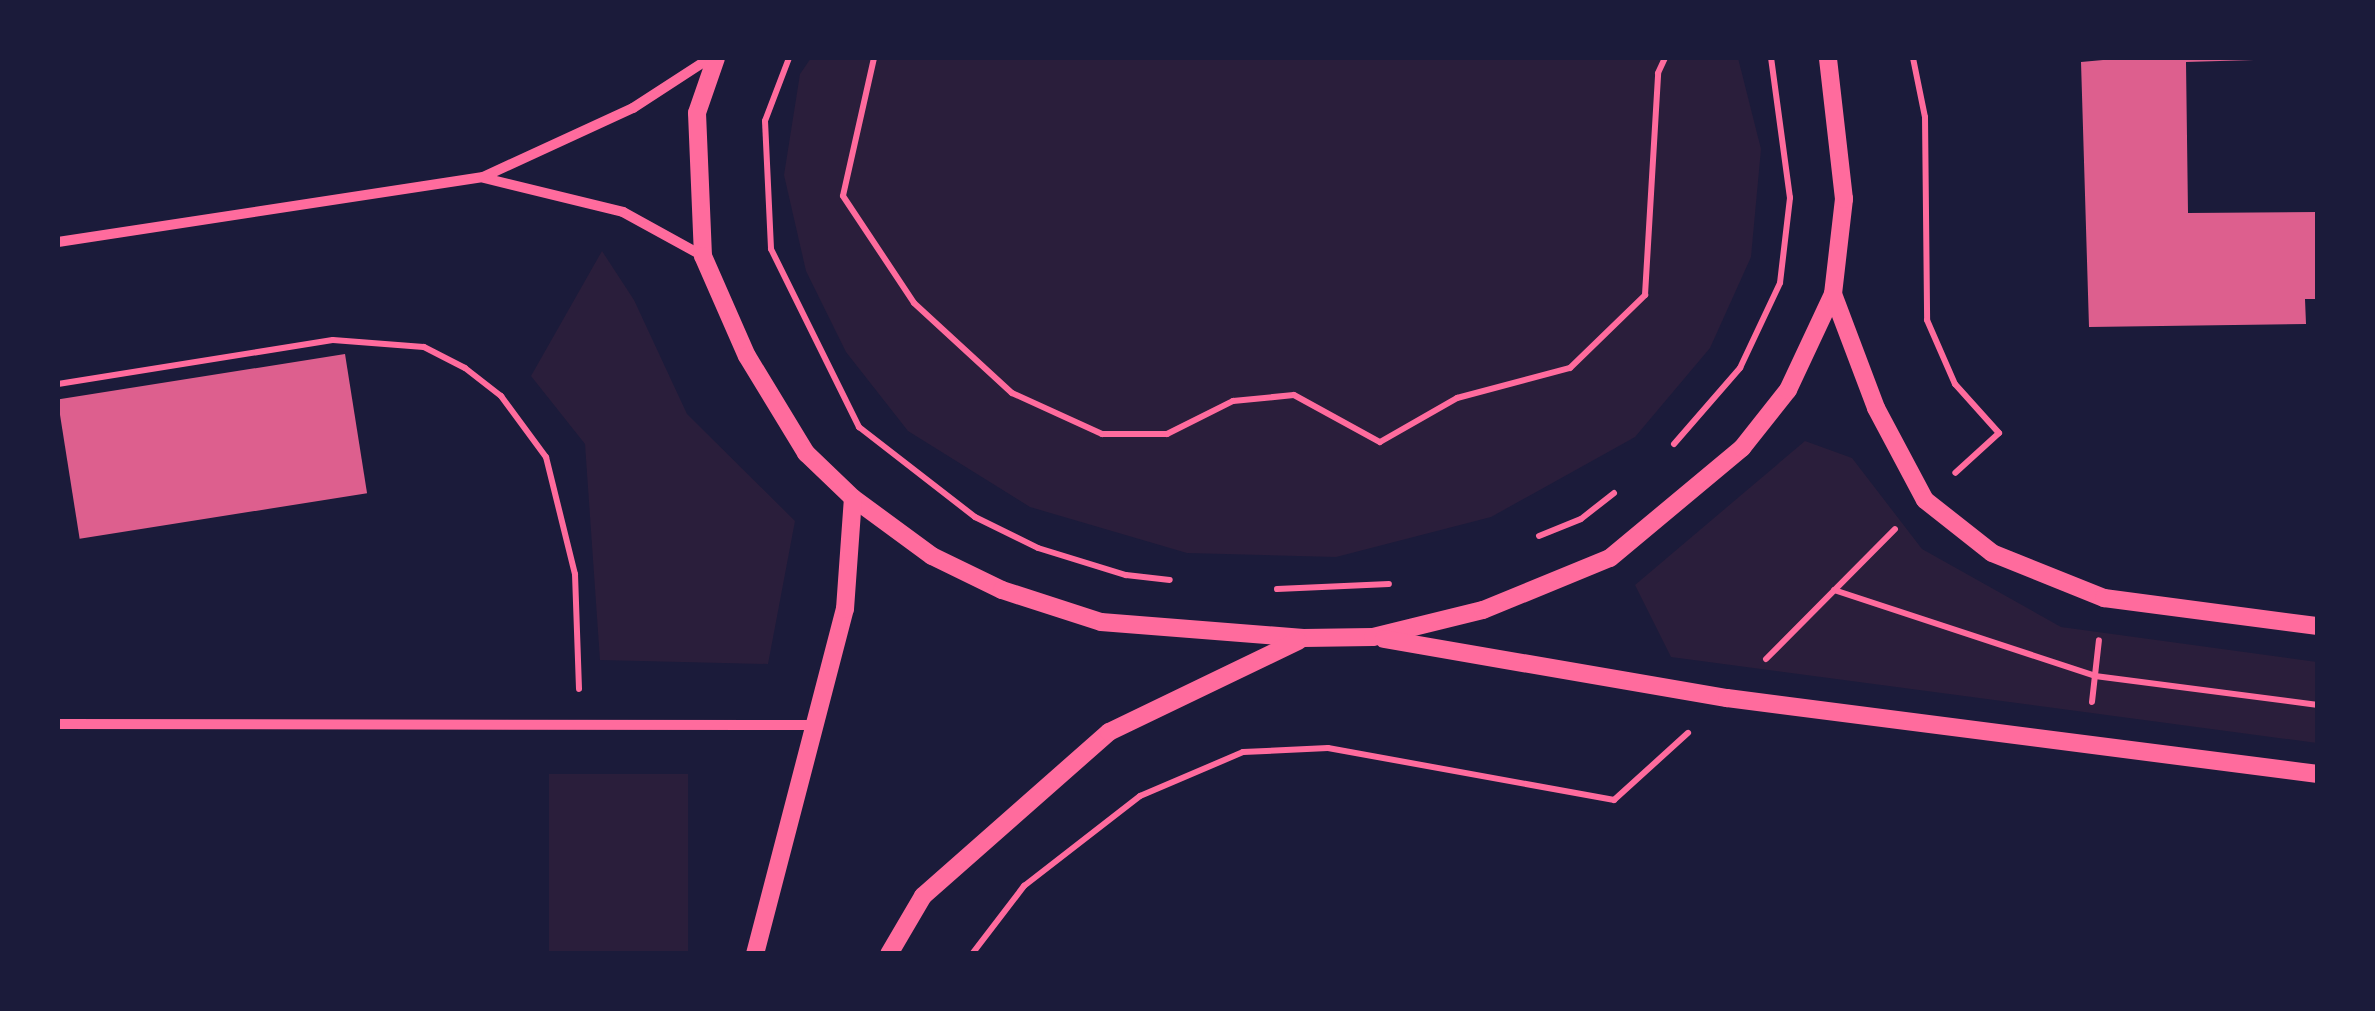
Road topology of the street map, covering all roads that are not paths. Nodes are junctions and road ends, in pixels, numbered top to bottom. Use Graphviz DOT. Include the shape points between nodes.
graph roads {
  1 [pos="713,58"];
  2 [pos="1828,58"];
  3 [pos="482,178"];
  4 [pos="58,242"];
  5 [pos="702,256"];
  6 [pos="1833,294"];
  7 [pos="853,498"];
  8 [pos="2318,626"];
  9 [pos="1373,637"];
  10 [pos="1303,638"];
  11 [pos="58,724"];
  12 [pos="810,724"];
  13 [pos="2318,774"];
  14 [pos="755,954"];
  15 [pos="889,954"];
  1 -- 3 [label="street" via="632,108"];
  1 -- 5 [label="street" via="697,114"];
  2 -- 6 [label="street" via="1844,199"];
  3 -- 4 [label="street"];
  3 -- 5 [label="street" via="623,212"];
  5 -- 7 [label="street" via="748,356 806,452"];
  6 -- 8 [label="street" via="1876,408 1925,500 1992,553 2104,598"];
  6 -- 9 [label="street" via="1788,390 1742,448 1610,558 1483,610"];
  7 -- 10 [label="street" via="932,556 1002,590 1101,622"];
  7 -- 12 [label="street" via="845,610"];
  9 -- 10 [label="street"];
  9 -- 13 [label="street" via="1727,698"];
  10 -- 15 [label="street" via="1109,732 922,896"];
  11 -- 12 [label="street"];
  12 -- 14 [label="street"];
}
